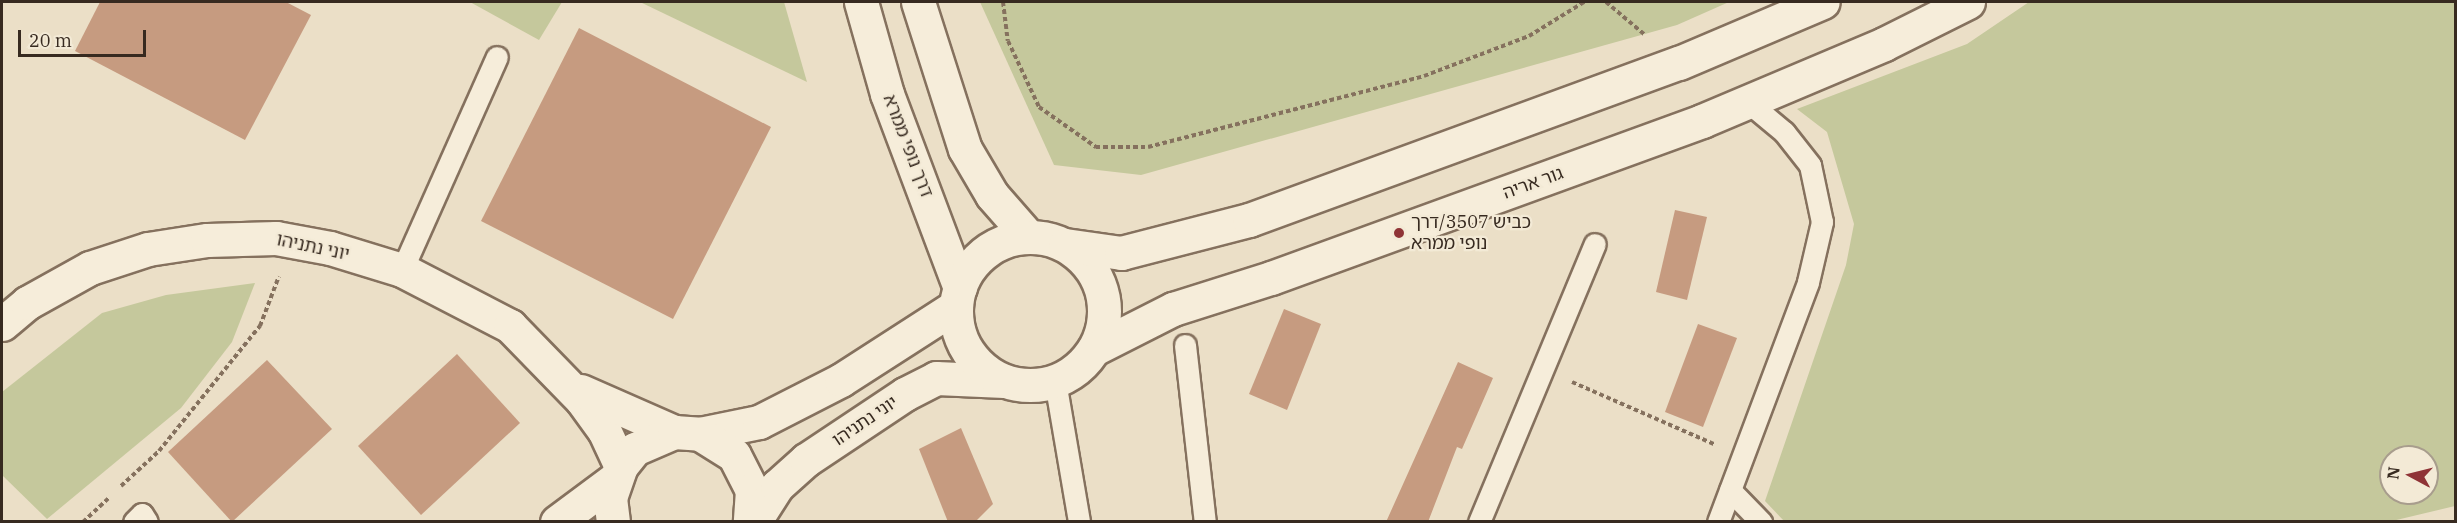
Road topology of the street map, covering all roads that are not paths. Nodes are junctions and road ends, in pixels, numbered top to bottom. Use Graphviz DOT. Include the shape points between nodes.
graph roads {
  1 [pos="861,2"];
  2 [pos="918,2"];
  3 [pos="1823,2"];
  4 [pos="1968,2"];
  5 [pos="497,57"];
  6 [pos="1748,102"];
  7 [pos="1028,236"];
  8 [pos="1594,244"];
  9 [pos="1065,245"];
  10 [pos="402,270"];
  11 [pos="958,297"];
  12 [pos="2,324"];
  13 [pos="1185,345"];
  14 [pos="1094,349"];
  15 [pos="1004,381"];
  16 [pos="1055,381"];
  17 [pos="568,385"];
  18 [pos="687,433"];
  19 [pos="618,472"];
  20 [pos="1730,490"];
  21 [pos="134,522"];
  22 [pos="147,522"];
  23 [pos="557,522"];
  24 [pos="613,522"];
  25 [pos="752,522"];
  26 [pos="1079,522"];
  27 [pos="1205,522"];
  28 [pos="1479,522"];
  29 [pos="1718,522"];
  30 [pos="1761,522"];
  1 -- 11 [label="main road, דרך נופי ממרא" via="887,94"];
  2 -- 7 [label="main road" via="965,149 992,195"];
  3 -- 9 [label="main road" via="1679,63 1249,220 1121,253"];
  4 -- 6 [label="main road, גור אריה" via="1884,44"];
  5 -- 10 [label="lane"];
  6 -- 14 [label="main road, גור אריה" via="1271,279 1173,309"];
  6 -- 20 [label="lane" via="1784,132 1809,165 1822,222 1808,282"];
  7 -- 9 [label="main road"];
  7 -- 11 [label="main road" via="986,251"];
  8 -- 28 [label="lane"];
  9 -- 14 [label="main road" via="1084,260 1100,287 1103,326"];
  10 -- 12 [label="main road, יוני נתניהו" via="293,241 207,240 148,249 90,268 27,303"];
  10 -- 17 [label="main road, יוני נתניהו" via="510,326"];
  11 -- 15 [label="main road" via="959,330 968,352"];
  11 -- 18 [label="main road" via="841,380 759,422"];
  13 -- 27 [label="lane"];
  14 -- 16 [label="main road" via="1084,362"];
  15 -- 16 [label="main road" via="1029,386"];
  15 -- 25 [label="main road, יוני נתניהו" via="936,378 905,394 806,460 777,486"];
  16 -- 26 [label="lane"];
  17 -- 18 [label="main road"];
  17 -- 19 [label="main road, יוני נתניהו" via="604,430"];
  18 -- 19 [label="main road" via="635,449"];
  18 -- 25 [label="main road" via="734,455 752,490"];
  19 -- 23 [label="main road"];
  19 -- 24 [label="main road"];
  20 -- 29 [label="lane"];
  20 -- 30 [label="lane"];
  21 -- 22 [label="lane" via="142,514"];
}
